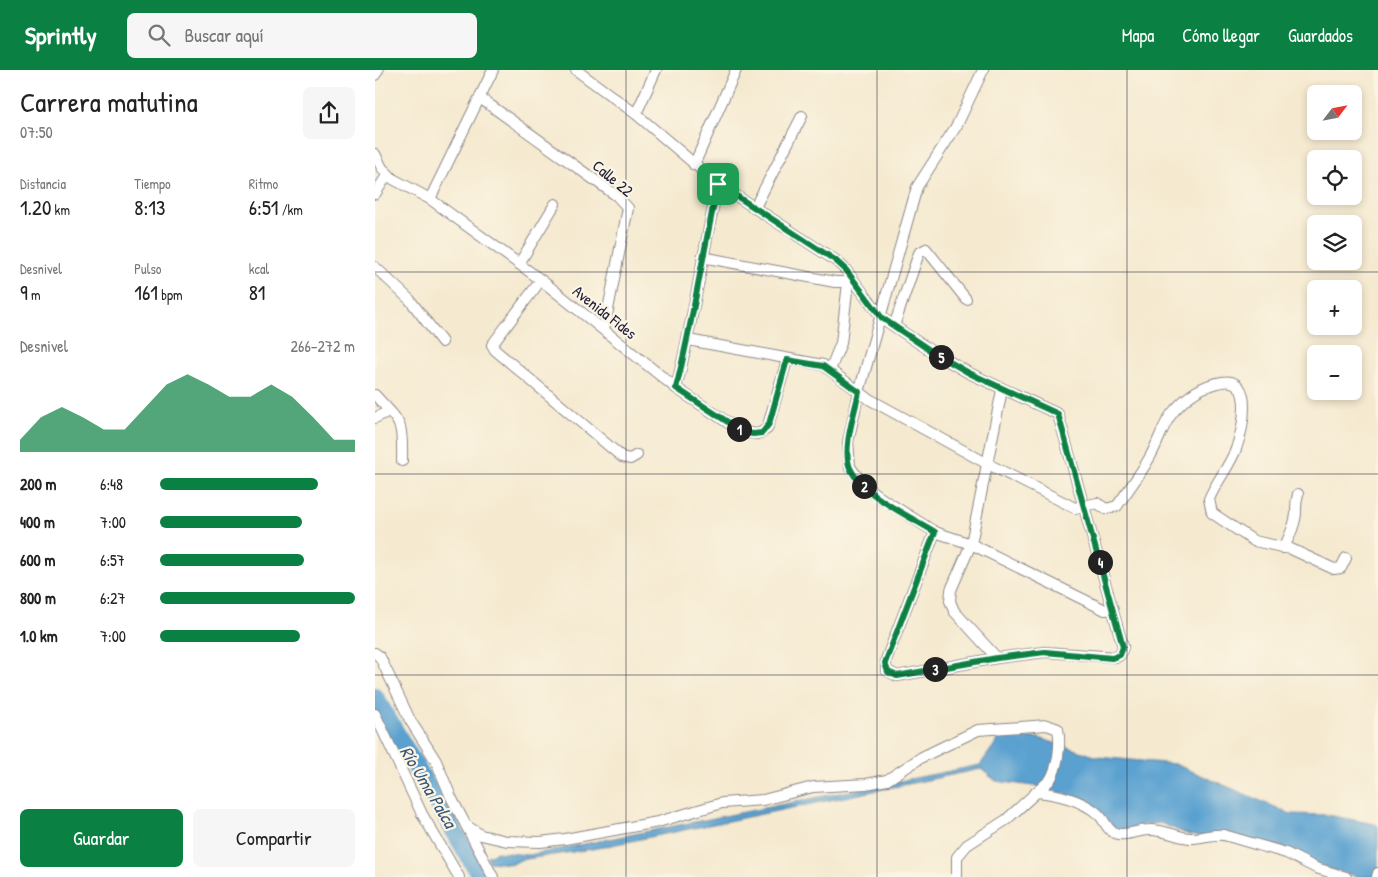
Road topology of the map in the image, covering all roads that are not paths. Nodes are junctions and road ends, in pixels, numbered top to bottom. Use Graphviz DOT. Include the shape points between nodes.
graph roads {
  1 [pos="378,70"];
  2 [pos="493,70"];
  3 [pos="577,70"];
  4 [pos="656,70"];
  5 [pos="736,70"];
  6 [pos="983,70"];
  7 [pos="375,75"];
  8 [pos="480,98"];
  9 [pos="636,114"];
  10 [pos="802,116"];
  11 [pos="375,154"];
  12 [pos="694,165"];
  13 [pos="388,174"];
  14 [pos="718,184"];
  15 [pos="375,194"];
  16 [pos="430,199"];
  17 [pos="555,204"];
  18 [pos="755,207"];
  19 [pos="702,257"];
  20 [pos="519,264"];
  21 [pos="375,267"];
  22 [pos="541,280"];
  23 [pos="851,283"];
  24 [pos="966,299"];
  25 [pos="882,318"];
  26 [pos="894,326"];
  27 [pos="604,330"];
  28 [pos="688,340"];
  29 [pos="442,342"];
  30 [pos="787,360"];
  31 [pos="829,370"];
  32 [pos="676,388"];
  33 [pos="1002,390"];
  34 [pos="859,392"];
  35 [pos="375,395"];
  36 [pos="389,411"];
  37 [pos="375,418"];
  38 [pos="637,455"];
  39 [pos="402,461"];
  40 [pos="986,463"];
  41 [pos="1298,494"];
  42 [pos="1083,507"];
  43 [pos="935,532"];
  44 [pos="971,544"];
  45 [pos="1283,548"];
  46 [pos="1346,558"];
  47 [pos="1113,610"];
  48 [pos="375,653"];
  49 [pos="997,658"];
  50 [pos="375,714"];
  51 [pos="1036,792"];
  52 [pos="467,826"];
  53 [pos="1378,873"];
  54 [pos="459,877"];
  55 [pos="493,877"];
  56 [pos="957,877"];
  57 [pos="1346,877"];
  58 [pos="1377,877"];
  1 -- 7 [label="street"];
  2 -- 8 [label="street"];
  3 -- 9 [label="street"];
  4 -- 9 [label="street"];
  5 -- 12 [label="street"];
  6 -- 25 [label="street" via="957,124 917,187"];
  8 -- 16 [label="street"];
  8 -- 27 [label="street, Calle 22" via="617,196 628,208"];
  9 -- 12 [label="street"];
  10 -- 18 [label="street"];
  11 -- 13 [label="street, Avenida Fides"];
  12 -- 14 [label="street"];
  13 -- 15 [label="street"];
  13 -- 16 [label="street, Avenida Fides"];
  14 -- 18 [label="street"];
  14 -- 19 [label="street"];
  16 -- 20 [label="street, Avenida Fides"];
  17 -- 20 [label="street"];
  18 -- 23 [label="street" via="835,260"];
  19 -- 23 [label="street"];
  19 -- 28 [label="street"];
  20 -- 22 [label="street, Avenida Fides"];
  21 -- 29 [label="street" via="410,300"];
  22 -- 27 [label="street, Avenida Fides"];
  22 -- 38 [label="street" via="492,345 622,457 630,459"];
  23 -- 25 [label="street"];
  23 -- 31 [label="street" via="841,343"];
  24 -- 26 [label="street" via="926,249 919,253"];
  25 -- 26 [label="street"];
  25 -- 34 [label="street"];
  26 -- 33 [label="street" via="931,351"];
  27 -- 32 [label="street, Avenida Fides"];
  28 -- 30 [label="street"];
  28 -- 32 [label="street"];
  30 -- 31 [label="street" via="823,366"];
  30 -- 32 [label="street, Avenida Fides" via="769,424 758,434 743,432"];
  31 -- 34 [label="street"];
  33 -- 40 [label="street"];
  33 -- 42 [label="street" via="1058,414"];
  34 -- 40 [label="street"];
  34 -- 43 [label="street" via="849,442 850,467 864,486"];
  35 -- 36 [label="street"];
  36 -- 37 [label="street"];
  36 -- 39 [label="street" via="402,429"];
  40 -- 42 [label="street" via="1075,508"];
  40 -- 44 [label="street"];
  41 -- 45 [label="street" via="1294,504 1297,510"];
  42 -- 45 [label="street" via="1097,504 1106,509 1117,506 1151,456 1173,411 1205,387 1230,382 1243,391 1245,398 1240,433 1229,463 1209,500 1210,509 1215,517 1244,536 1261,544"];
  42 -- 47 [label="street"];
  43 -- 44 [label="street"];
  43 -- 49 [label="street" via="886,670 897,676"];
  44 -- 47 [label="street" via="1105,610"];
  44 -- 49 [label="street" via="951,590 950,601 954,611"];
  45 -- 46 [label="street" via="1334,569 1341,568"];
  47 -- 49 [label="street" via="1123,647 1117,657 1045,652"];
  48 -- 52 [label="street" via="436,761"];
  50 -- 54 [label="street" via="423,814"];
  51 -- 52 [label="street" via="1051,780 1055,772 1059,740 1055,726 978,730 922,757 887,780 813,787 763,800 722,802 658,822 565,839 507,842 481,835"];
  51 -- 56 [label="street" via="1006,820 962,850 957,857"];
  51 -- 57 [label="street" via="1077,802 1097,813 1110,831 1116,833 1149,830 1187,838 1224,835 1286,853 1316,868"];
  52 -- 55 [label="street"];
  53 -- 58 [label="street"];
}
